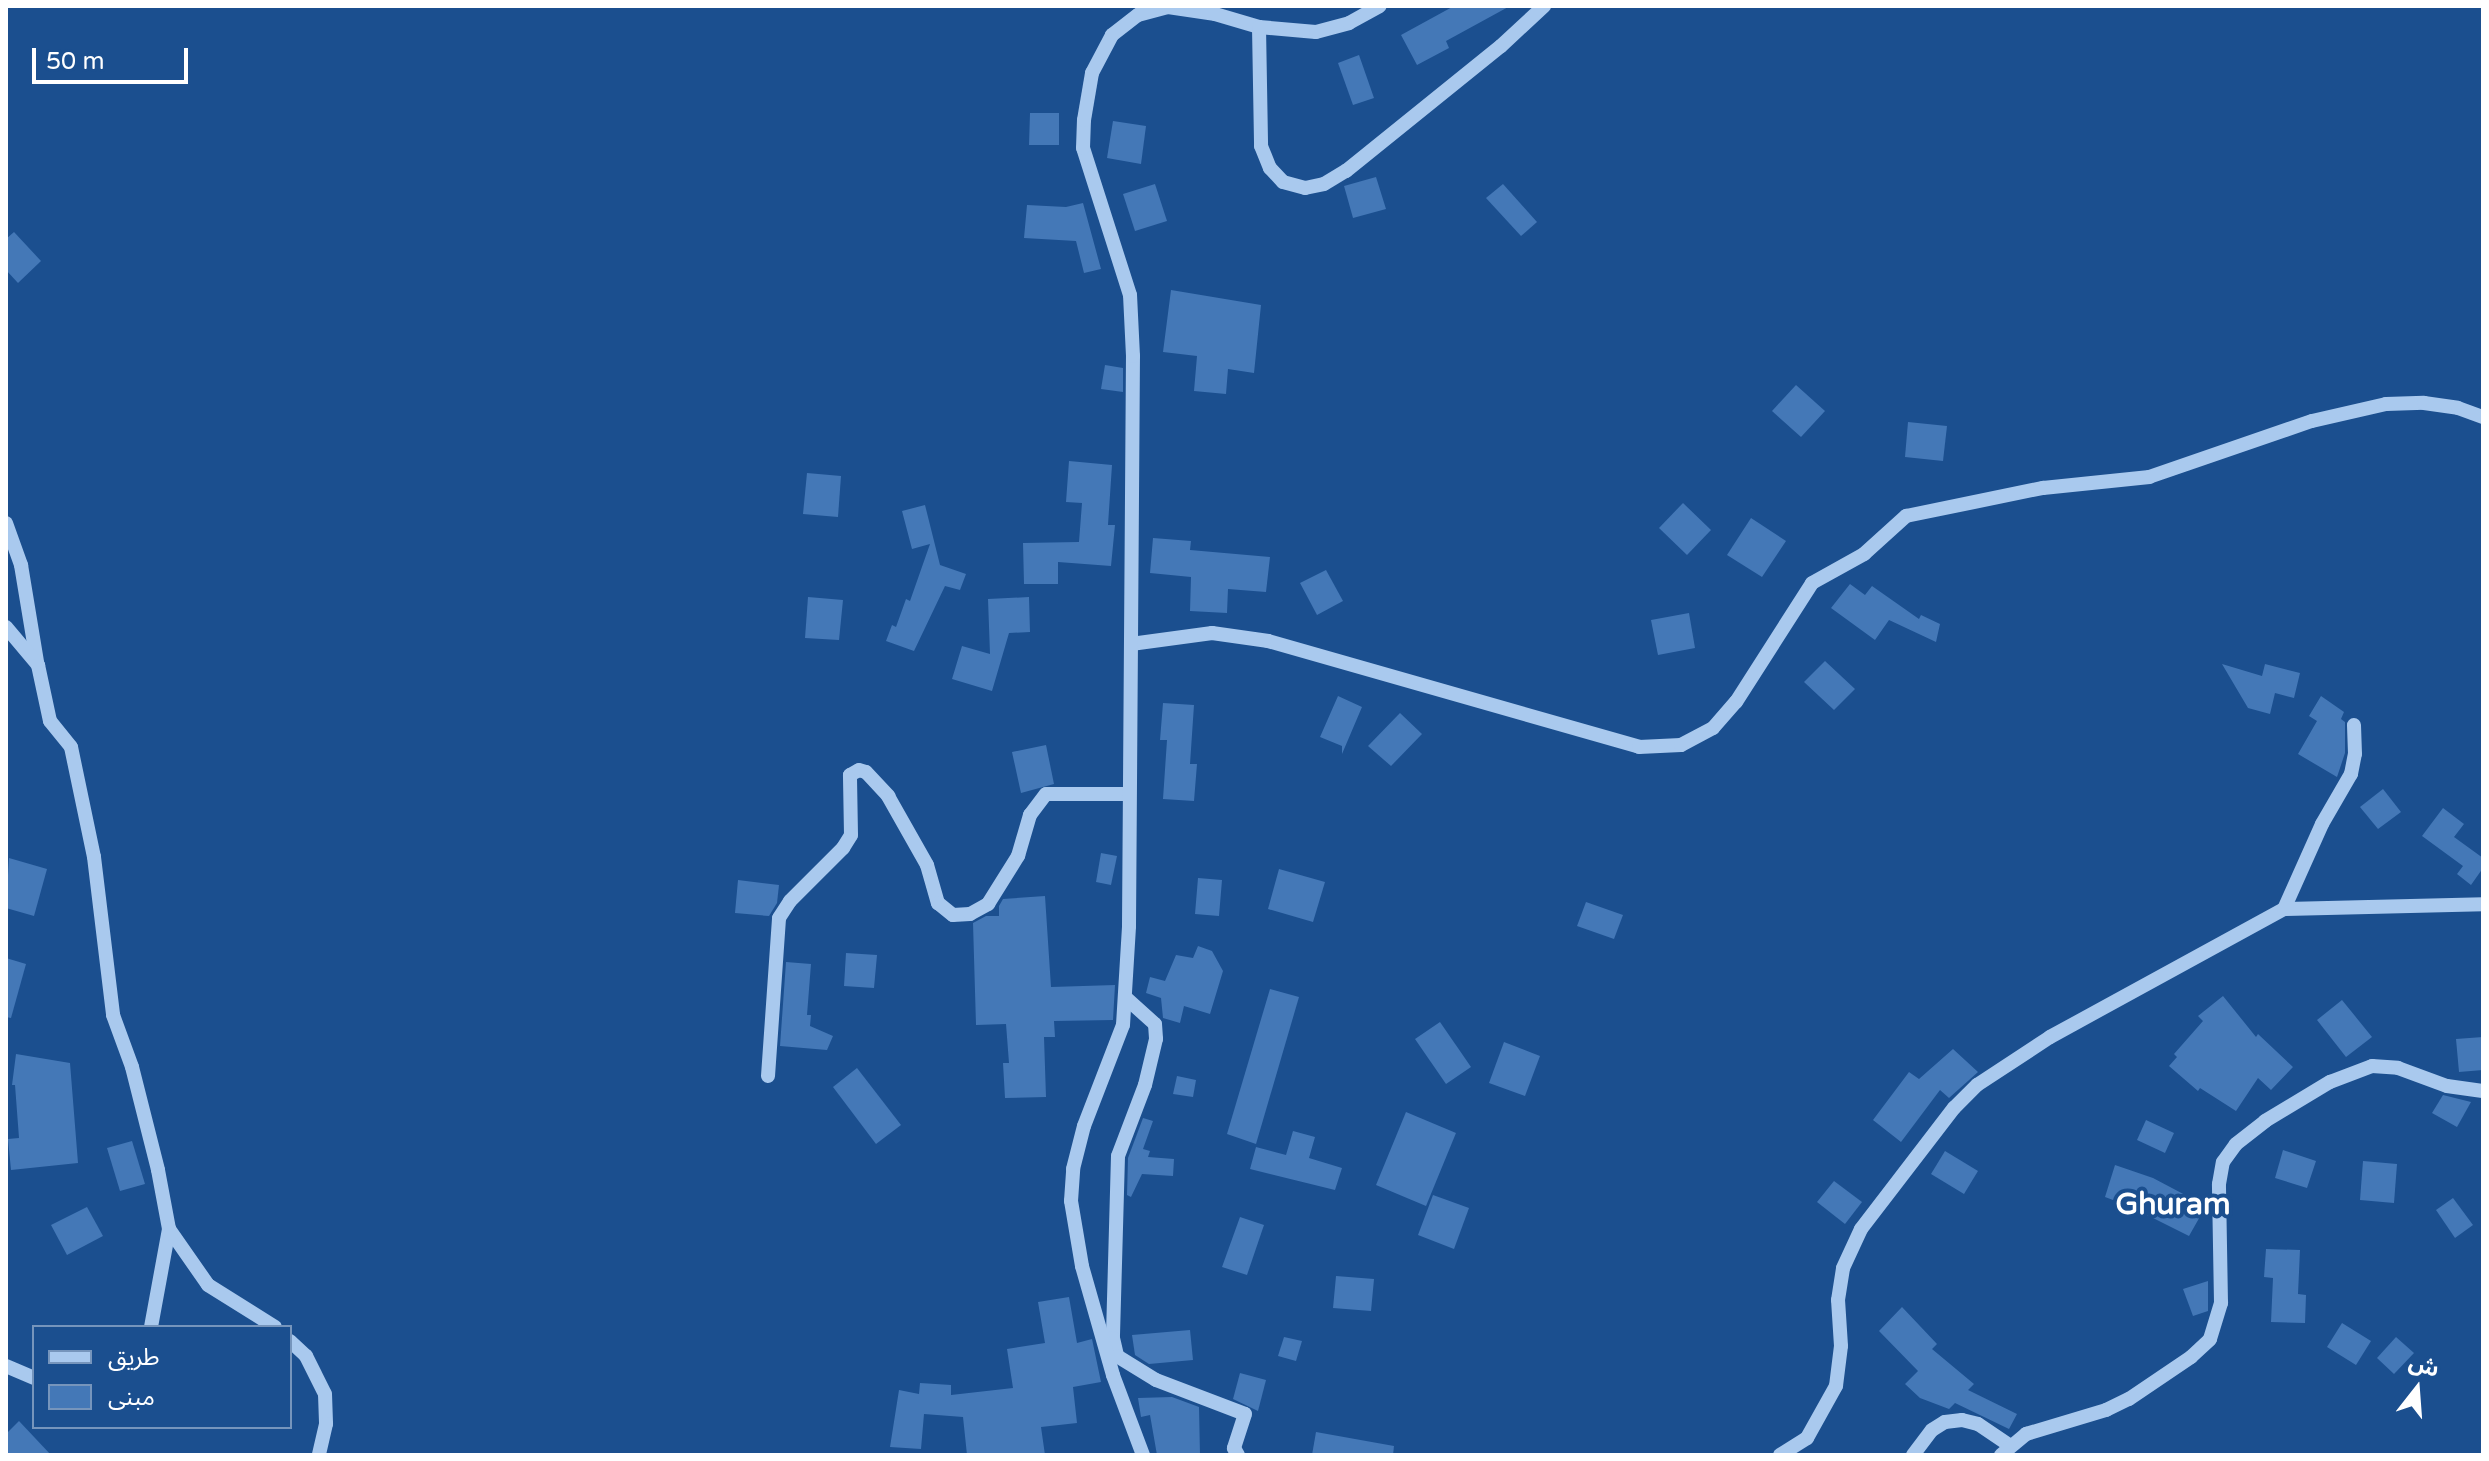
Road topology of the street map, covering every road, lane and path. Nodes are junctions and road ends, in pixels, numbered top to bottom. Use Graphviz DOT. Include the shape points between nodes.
graph roads {
  1 [pos="1380,6"];
  2 [pos="1544,6"];
  3 [pos="1259,27"];
  4 [pos="2483,417"];
  5 [pos="6,523"];
  6 [pos="6,627"];
  7 [pos="1131,644"];
  8 [pos="38,665"];
  9 [pos="2354,725"];
  10 [pos="1128,794"];
  11 [pos="2483,904"];
  12 [pos="2284,909"];
  13 [pos="1126,998"];
  14 [pos="768,1076"];
  15 [pos="2483,1091"];
  16 [pos="169,1229"];
  17 [pos="151,1325"];
  18 [pos="272,1325"];
  19 [pos="292,1343"];
  20 [pos="6,1366"];
  21 [pos="32,1377"];
  22 [pos="2005,1450"];
  23 [pos="319,1455"];
  24 [pos="1143,1455"];
  25 [pos="1238,1455"];
  26 [pos="1780,1455"];
  27 [pos="1913,1455"];
  1 -- 3 [label="street" via="1349,23 1316,32"];
  2 -- 3 [label="street" via="1346,171 1305,188 1283,182 1261,146"];
  3 -- 7 [label="street" via="1168,7 1138,15 1112,35 1092,73 1083,148 1130,295"];
  4 -- 7 [label="street" via="2424,403 2374,406 2312,421 2149,477 2043,488 1906,516 1864,554 1812,583 1736,702 1713,728 1681,745 1639,747 1268,641 1212,633"];
  5 -- 8 [label="street" via="21,565"];
  6 -- 8 [label="street"];
  7 -- 10 [label="street"];
  8 -- 16 [label="street" via="50,721 71,747 80,783 113,1015 132,1067"];
  9 -- 12 [label="street" via="2351,774"];
  10 -- 13 [label="street"];
  10 -- 14 [label="street" via="1046,794 1030,815 1018,856 988,904 970,914 953,915 938,903 927,865 888,796 866,772 850,775 851,835 779,918"];
  11 -- 12 [label="street"];
  12 -- 26 [label="street" via="2010,1061 1954,1108 1861,1229 1843,1268 1836,1386 1807,1438"];
  13 -- 24 [label="street" via="1117,1046 1084,1126 1071,1201 1082,1266"];
  13 -- 25 [label="street" via="1155,1024 1156,1039 1118,1156 1113,1338 1117,1356 1156,1380 1245,1414 1234,1448"];
  15 -- 22 [label="street" via="2372,1066 2330,1082 2265,1121 2223,1162 2221,1303 2210,1339 2129,1399 2026,1434"];
  16 -- 17 [label="street"];
  16 -- 18 [label="street" via="208,1285"];
  19 -- 23 [label="street" via="306,1356 325,1394"];
  20 -- 21 [label="street"];
  22 -- 27 [label="street" via="1978,1424 1962,1420 1932,1430"];
}
